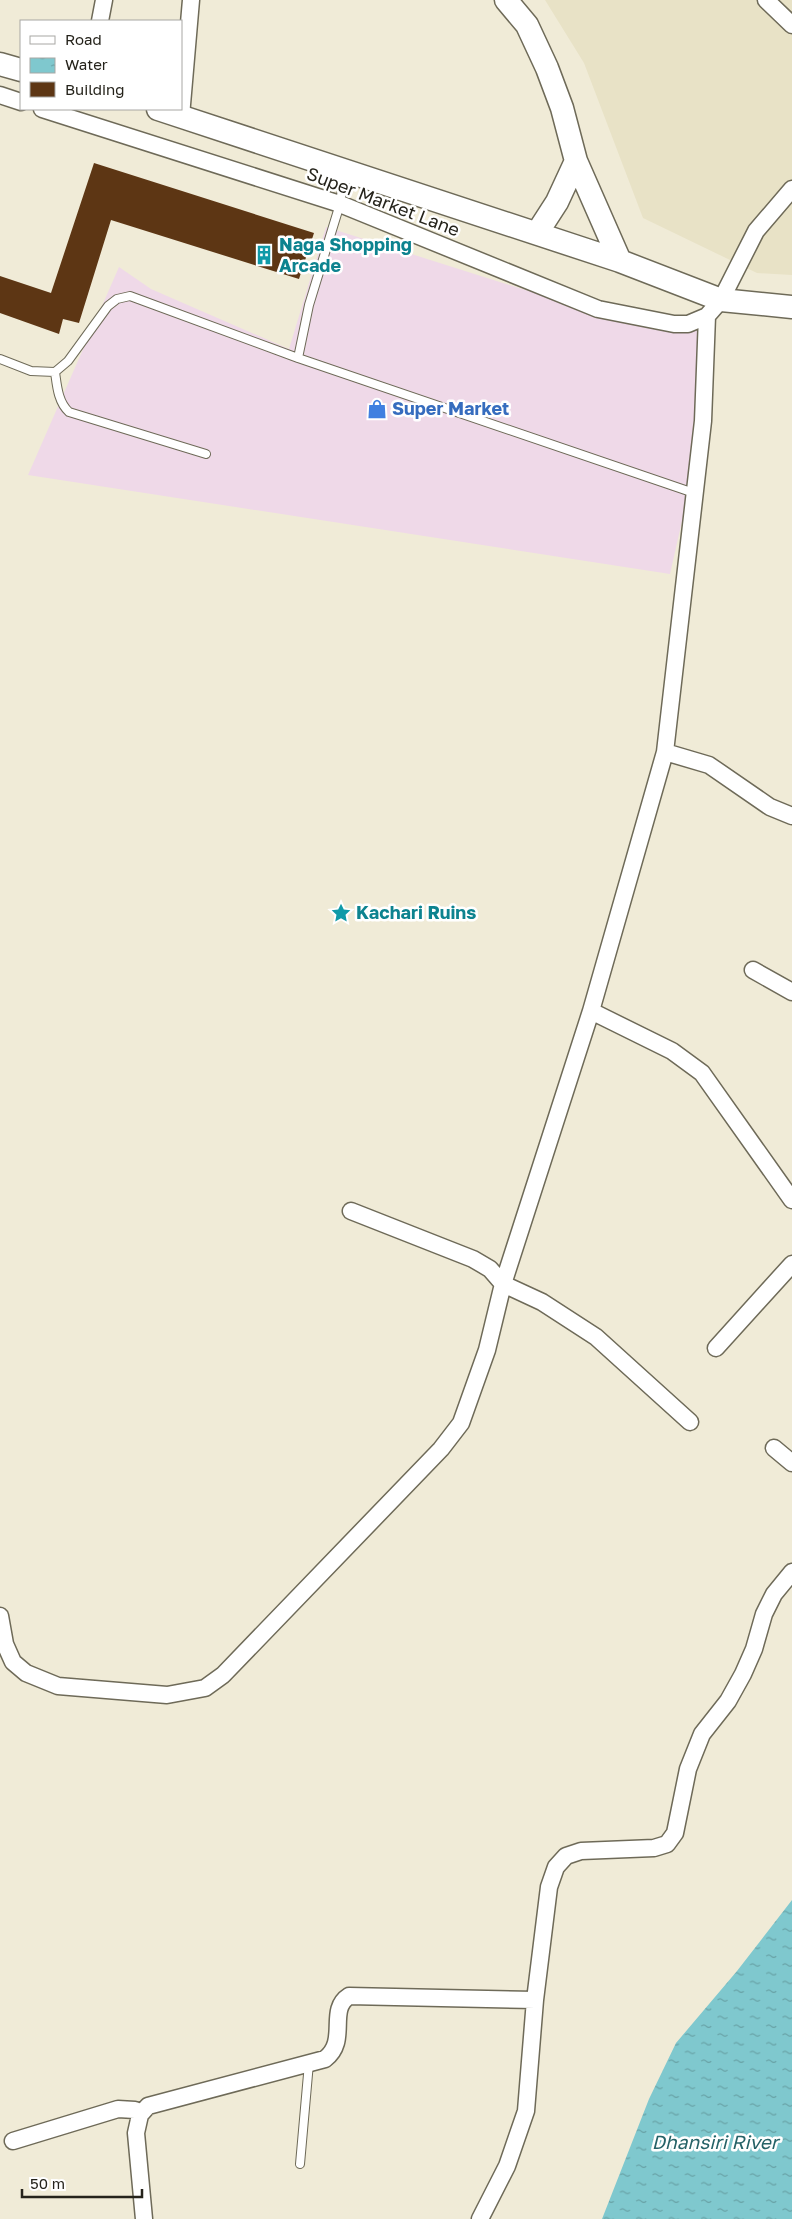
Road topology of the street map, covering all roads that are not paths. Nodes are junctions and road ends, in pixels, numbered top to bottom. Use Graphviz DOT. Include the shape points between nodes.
graph roads {
  1 [pos="104,0"];
  2 [pos="191,0"];
  3 [pos="506,0"];
  4 [pos="766,0"];
  5 [pos="100,20"];
  6 [pos="792,25"];
  7 [pos="0,64"];
  8 [pos="20,70"];
  9 [pos="0,95"];
  10 [pos="20,102"];
  11 [pos="182,104"];
  12 [pos="45,110"];
  13 [pos="161,110"];
  14 [pos="182,110"];
  15 [pos="181,116"];
  16 [pos="576,160"];
  17 [pos="344,170"];
  18 [pos="792,189"];
  19 [pos="340,204"];
  20 [pos="537,233"];
  21 [pos="620,261"];
  22 [pos="792,307"];
  23 [pos="714,308"];
  24 [pos="298,358"];
  25 [pos="0,359"];
  26 [pos="54,372"];
  27 [pos="206,454"];
  28 [pos="695,493"];
  29 [pos="664,752"];
  30 [pos="792,816"];
  31 [pos="753,970"];
  32 [pos="792,992"];
  33 [pos="591,1011"];
  34 [pos="792,1200"];
  35 [pos="351,1211"];
  36 [pos="792,1264"];
  37 [pos="503,1284"];
  38 [pos="716,1348"];
  39 [pos="690,1422"];
  40 [pos="774,1448"];
  41 [pos="792,1463"];
  42 [pos="792,1572"];
  43 [pos="0,1616"];
  44 [pos="535,2000"];
  45 [pos="309,2063"];
  46 [pos="140,2115"];
  47 [pos="13,2141"];
  48 [pos="300,2164"];
  49 [pos="144,2219"];
  50 [pos="480,2219"];
  1 -- 5 [label="street"];
  2 -- 11 [label="street"];
  3 -- 16 [label="main road" via="527,25 547,68"];
  4 -- 6 [label="street"];
  7 -- 8 [label="main road"];
  9 -- 10 [label="street"];
  12 -- 19 [label="street, Super Market Lane"];
  13 -- 15 [label="main road"];
  14 -- 15 [label="street"];
  15 -- 17 [label="main road"];
  16 -- 20 [label="main road" via="557,202"];
  16 -- 21 [label="main road"];
  17 -- 19 [label="lane"];
  17 -- 20 [label="main road"];
  18 -- 23 [label="street" via="756,231"];
  19 -- 23 [label="street, Super Market Lane" via="598,308 688,324"];
  19 -- 24 [label="lane" via="309,305"];
  20 -- 21 [label="main road"];
  21 -- 23 [label="main road"];
  22 -- 23 [label="main road"];
  23 -- 28 [label="street"];
  24 -- 26 [label="lane" via="130,296 117,299 108,306 68,361"];
  24 -- 28 [label="lane"];
  25 -- 26 [label="lane" via="30,371"];
  26 -- 27 [label="lane" via="58,393 69,412"];
  28 -- 29 [label="street"];
  29 -- 30 [label="street" via="709,765 770,807"];
  29 -- 33 [label="street"];
  31 -- 32 [label="street"];
  33 -- 34 [label="street" via="672,1050 702,1073"];
  33 -- 37 [label="street"];
  35 -- 37 [label="street" via="474,1258 490,1268"];
  36 -- 38 [label="street"];
  37 -- 39 [label="street" via="542,1302 596,1337"];
  37 -- 43 [label="street" via="487,1350 461,1423 441,1449 223,1675 205,1688 167,1695 58,1686 26,1673 13,1662 4,1644"];
  40 -- 41 [label="street"];
  42 -- 44 [label="street" via="774,1594 764,1614 743,1674 728,1701 702,1734 688,1769 674,1833 667,1844 654,1848 581,1851 566,1856 556,1867 549,1887"];
  44 -- 45 [label="street" via="349,1996 342,2001 339,2011 337,2043 332,2054"];
  44 -- 50 [label="street" via="526,2111 507,2166"];
  45 -- 46 [label="street" via="148,2106"];
  45 -- 48 [label="lane"];
  46 -- 47 [label="street" via="135,2110 118,2109"];
  46 -- 49 [label="street" via="136,2133"];
}
